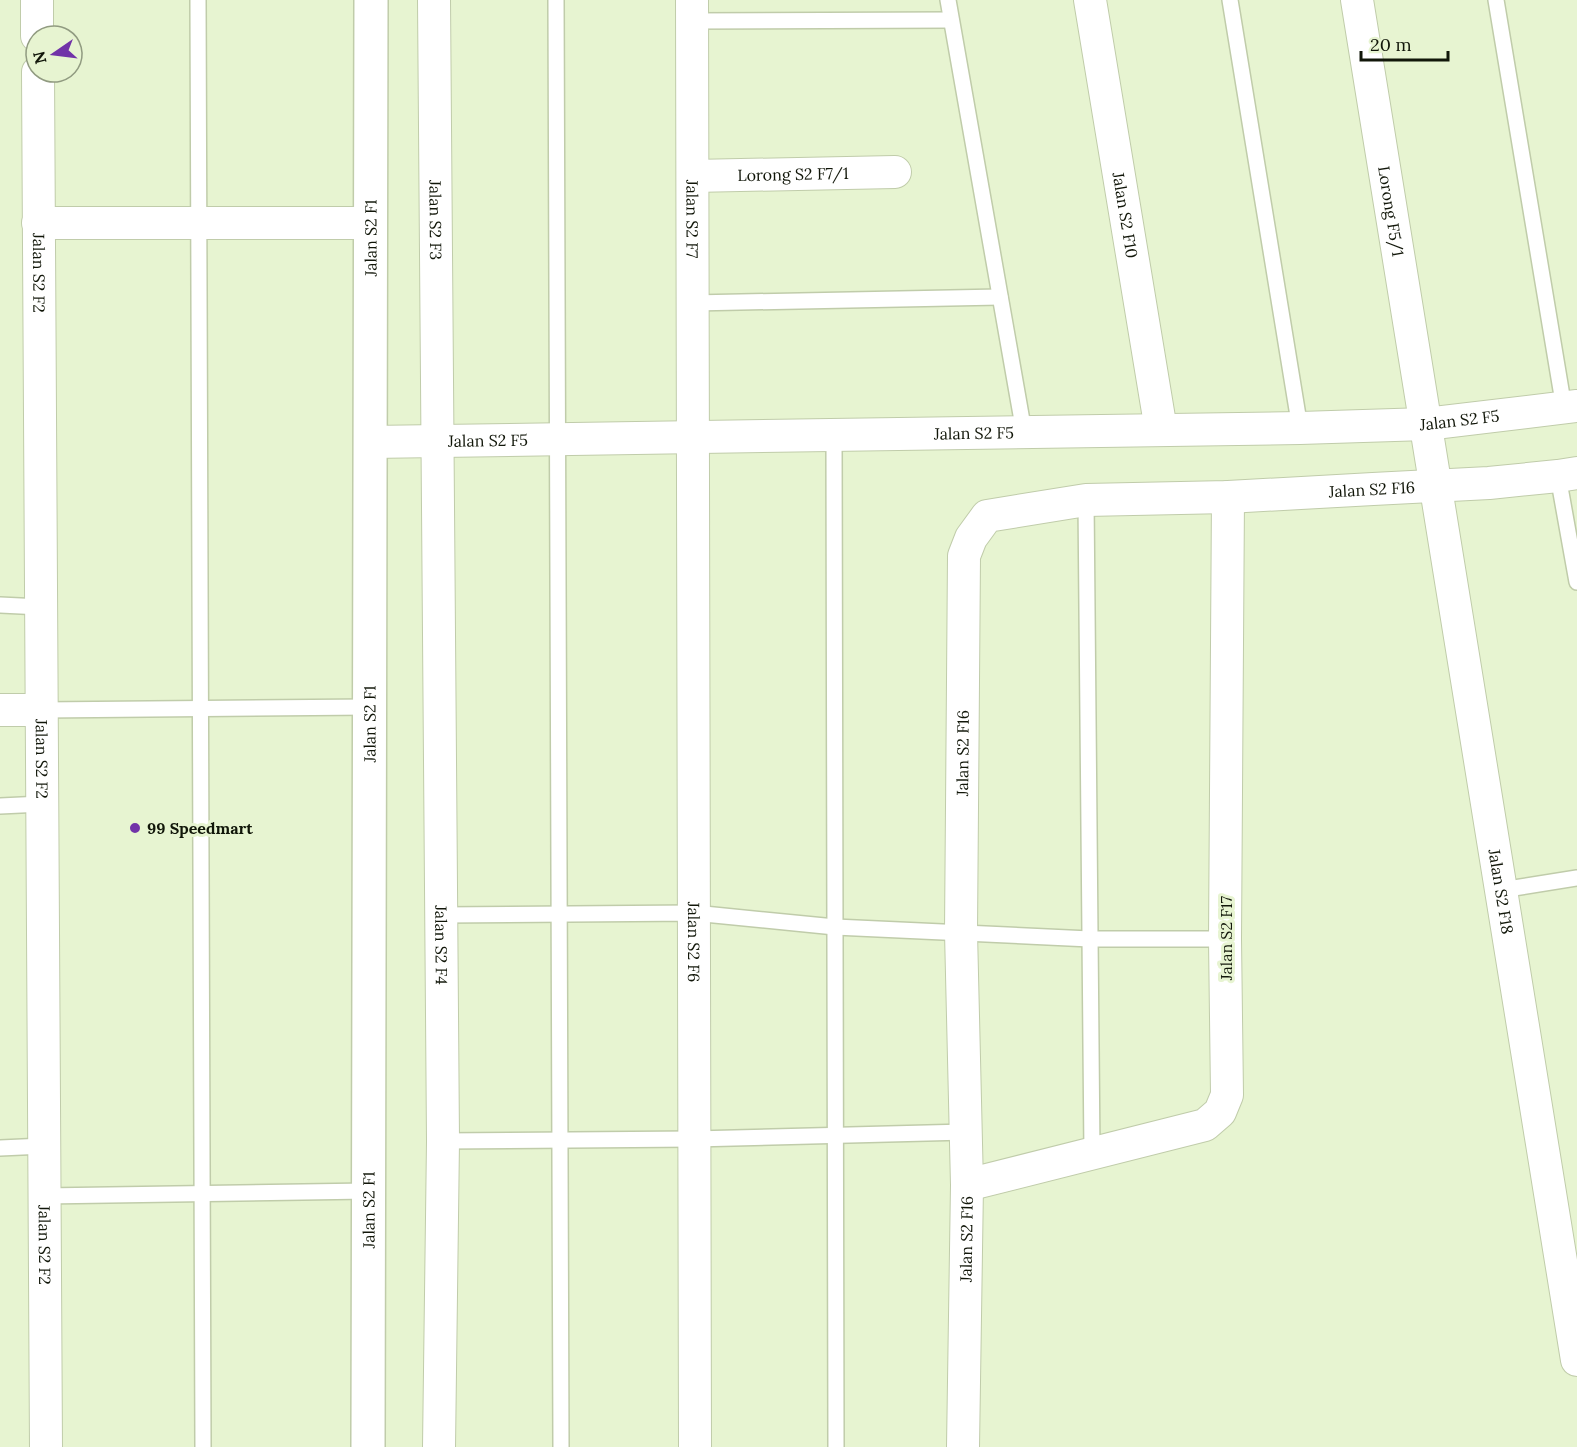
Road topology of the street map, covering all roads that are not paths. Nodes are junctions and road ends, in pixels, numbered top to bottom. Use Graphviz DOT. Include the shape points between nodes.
graph roads {
  1 [pos="37,0"];
  2 [pos="198,0"];
  3 [pos="371,0"];
  4 [pos="434,0"];
  5 [pos="555,0"];
  6 [pos="948,0"];
  7 [pos="1090,0"];
  8 [pos="1230,0"];
  9 [pos="1358,0"];
  10 [pos="1496,0"];
  11 [pos="692,10"];
  12 [pos="951,20"];
  13 [pos="37,24"];
  14 [pos="38,84"];
  15 [pos="895,172"];
  16 [pos="693,176"];
  17 [pos="371,222"];
  18 [pos="38,223"];
  19 [pos="199,223"];
  20 [pos="1000,297"];
  21 [pos="693,303"];
  22 [pos="1571,407"];
  23 [pos="1426,424"];
  24 [pos="1300,428"];
  25 [pos="1161,430"];
  26 [pos="1024,432"];
  27 [pos="834,435"];
  28 [pos="693,437"];
  29 [pos="558,439"];
  30 [pos="370,442"];
  31 [pos="438,442"];
  32 [pos="1567,474"];
  33 [pos="1436,485"];
  34 [pos="1228,497"];
  35 [pos="1086,500"];
  36 [pos="1577,582"];
  37 [pos="0,605"];
  38 [pos="41,607"];
  39 [pos="370,707"];
  40 [pos="201,708"];
  41 [pos="0,710"];
  42 [pos="42,710"];
  43 [pos="42,804"];
  44 [pos="0,806"];
  45 [pos="1577,878"];
  46 [pos="1501,890"];
  47 [pos="694,913"];
  48 [pos="559,914"];
  49 [pos="442,915"];
  50 [pos="835,927"];
  51 [pos="961,932"];
  52 [pos="1090,939"];
  53 [pos="1225,939"];
  54 [pos="966,1132"];
  55 [pos="836,1135"];
  56 [pos="694,1139"];
  57 [pos="560,1140"];
  58 [pos="443,1141"];
  59 [pos="44,1146"];
  60 [pos="0,1148"];
  61 [pos="1092,1154"];
  62 [pos="967,1185"];
  63 [pos="368,1191"];
  64 [pos="202,1194"];
  65 [pos="44,1196"];
  66 [pos="1571,1282"];
  67 [pos="1577,1360"];
  68 [pos="46,1447"];
  69 [pos="203,1447"];
  70 [pos="368,1447"];
  71 [pos="439,1447"];
  72 [pos="561,1447"];
  73 [pos="695,1447"];
  74 [pos="836,1447"];
  75 [pos="963,1447"];
  1 -- 13 [label="street"];
  2 -- 19 [label="lane"];
  3 -- 17 [label="street, Jalan S2 F1"];
  4 -- 31 [label="street, Jalan S2 F3"];
  5 -- 29 [label="lane"];
  6 -- 12 [label="lane"];
  7 -- 25 [label="street, Jalan S2 F10"];
  8 -- 24 [label="lane"];
  9 -- 23 [label="street, Lorong F5/1"];
  10 -- 22 [label="lane"];
  11 -- 12 [label="lane"];
  11 -- 16 [label="street, Jalan S2 F7"];
  12 -- 20 [label="lane"];
  14 -- 18 [label="street, Jalan S2 F2"];
  15 -- 16 [label="street, Lorong S2 F7/1"];
  16 -- 21 [label="street, Jalan S2 F7"];
  17 -- 19 [label="street"];
  17 -- 30 [label="street, Jalan S2 F1"];
  18 -- 19 [label="street"];
  18 -- 38 [label="street, Jalan S2 F2"];
  19 -- 40 [label="lane"];
  20 -- 21 [label="lane"];
  20 -- 26 [label="lane"];
  21 -- 28 [label="street, Jalan S2 F7"];
  22 -- 23 [label="street, Jalan S2 F5"];
  23 -- 24 [label="street, Jalan S2 F5"];
  23 -- 33 [label="street, Jalan S2 F18"];
  24 -- 25 [label="street, Jalan S2 F5"];
  25 -- 26 [label="street, Jalan S2 F5"];
  26 -- 27 [label="street, Jalan S2 F5"];
  27 -- 28 [label="street, Jalan S2 F5"];
  27 -- 50 [label="lane"];
  28 -- 29 [label="street, Jalan S2 F5"];
  28 -- 47 [label="street, Jalan S2 F6"];
  29 -- 31 [label="street, Jalan S2 F5"];
  29 -- 48 [label="lane"];
  30 -- 31 [label="street, Jalan S2 F5"];
  30 -- 39 [label="street, Jalan S2 F1"];
  31 -- 49 [label="street, Jalan S2 F4"];
  32 -- 33 [label="street, Jalan S2 F16"];
  32 -- 36 [label="lane"];
  33 -- 34 [label="street, Jalan S2 F16"];
  33 -- 46 [label="street, Jalan S2 F18"];
  34 -- 35 [label="street, Jalan S2 F16"];
  34 -- 53 [label="street, Jalan S2 F17"];
  35 -- 51 [label="street, Jalan S2 F16" via="987,516 964,556"];
  35 -- 52 [label="lane"];
  37 -- 38 [label="lane"];
  38 -- 42 [label="street, Jalan S2 F2"];
  39 -- 40 [label="lane"];
  39 -- 63 [label="street, Jalan S2 F1"];
  40 -- 42 [label="lane"];
  40 -- 64 [label="lane"];
  41 -- 42 [label="street"];
  42 -- 43 [label="street, Jalan S2 F2"];
  43 -- 44 [label="lane"];
  43 -- 59 [label="street, Jalan S2 F2"];
  45 -- 46 [label="lane"];
  46 -- 66 [label="street, Jalan S2 F18"];
  47 -- 48 [label="lane"];
  47 -- 50 [label="lane"];
  47 -- 56 [label="street, Jalan S2 F6"];
  48 -- 49 [label="lane"];
  48 -- 57 [label="lane"];
  49 -- 58 [label="street, Jalan S2 F4"];
  50 -- 51 [label="lane"];
  50 -- 55 [label="lane"];
  51 -- 52 [label="lane"];
  51 -- 54 [label="street, Jalan S2 F16"];
  52 -- 53 [label="lane"];
  52 -- 61 [label="lane"];
  53 -- 61 [label="street, Jalan S2 F17" via="1227,1095 1220,1112 1205,1125"];
  54 -- 55 [label="lane"];
  54 -- 62 [label="street, Jalan S2 F16"];
  55 -- 56 [label="lane"];
  55 -- 74 [label="lane"];
  56 -- 57 [label="lane"];
  56 -- 73 [label="street, Jalan S2 F6"];
  57 -- 58 [label="lane"];
  57 -- 72 [label="lane"];
  58 -- 71 [label="street, Jalan S2 F4"];
  59 -- 60 [label="lane"];
  59 -- 65 [label="street, Jalan S2 F2"];
  61 -- 62 [label="street, Jalan S2 F17"];
  62 -- 75 [label="street, Jalan S2 F16"];
  63 -- 64 [label="lane"];
  63 -- 70 [label="street, Jalan S2 F1"];
  64 -- 65 [label="lane"];
  64 -- 69 [label="lane"];
  65 -- 68 [label="street, Jalan S2 F2"];
  66 -- 67 [label="street, Jalan S2 F18"];
}
